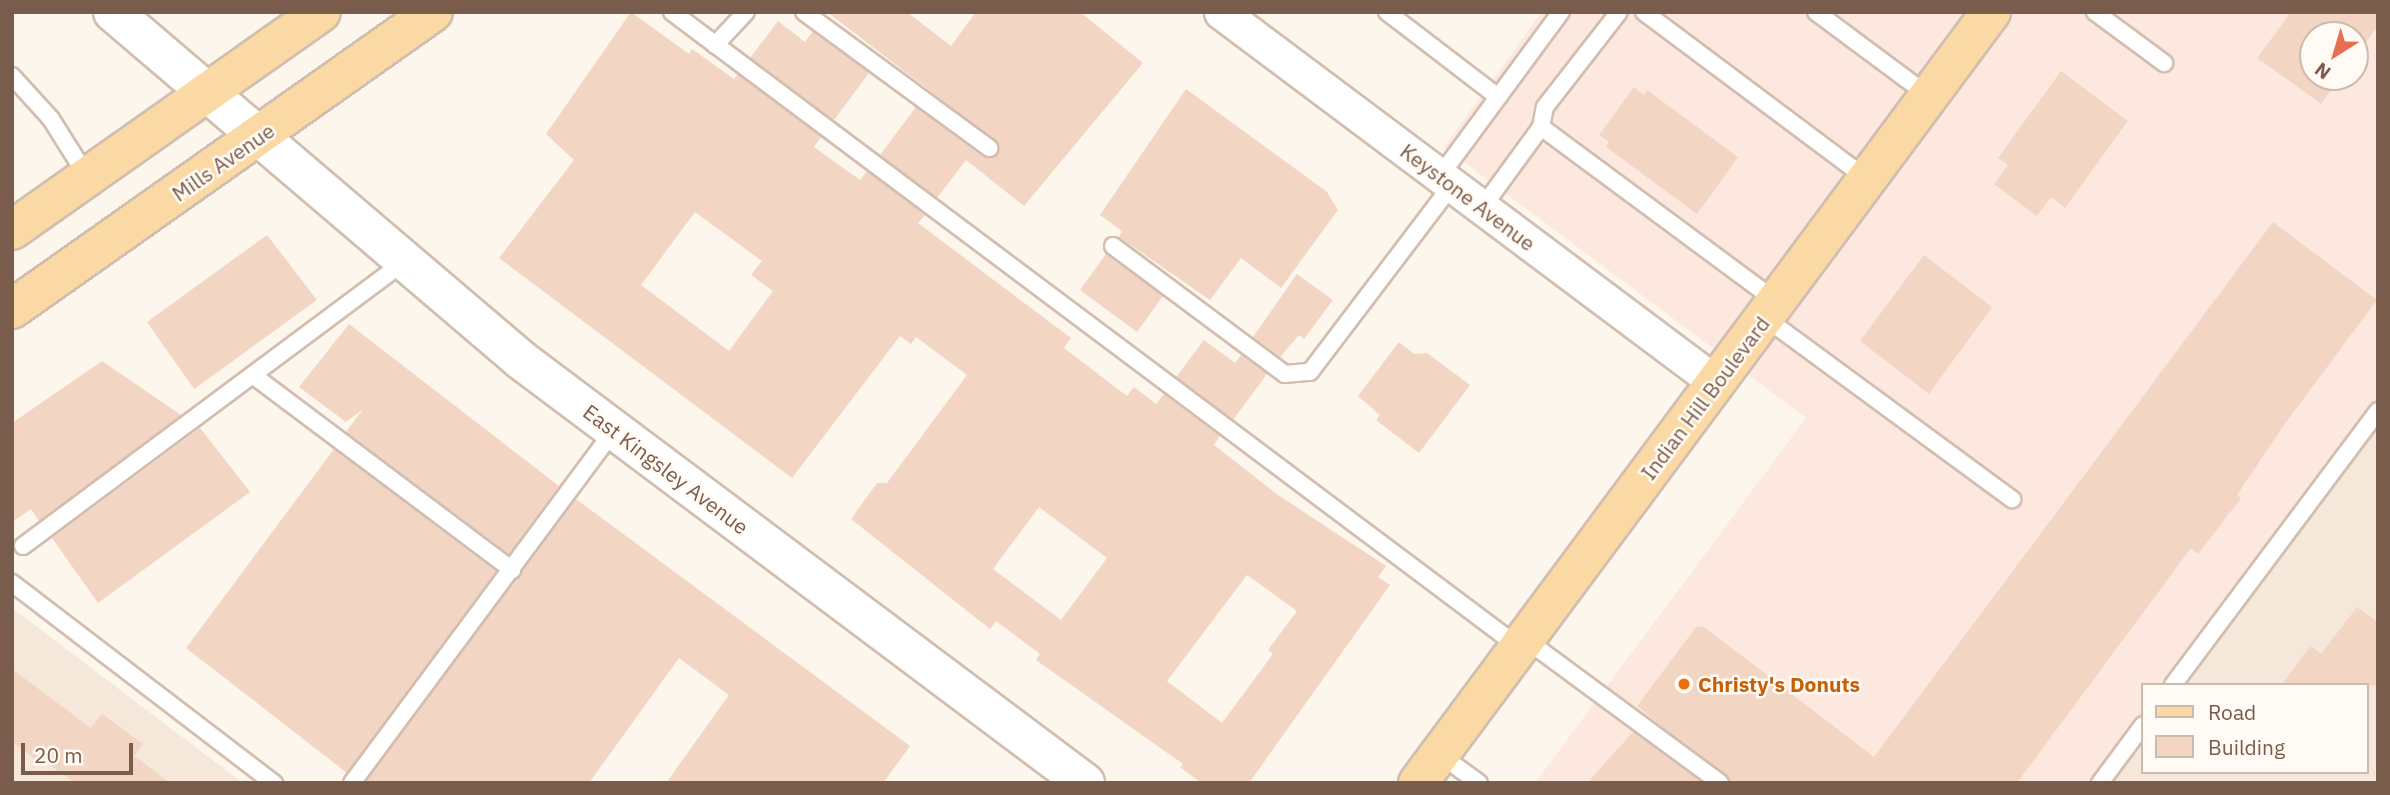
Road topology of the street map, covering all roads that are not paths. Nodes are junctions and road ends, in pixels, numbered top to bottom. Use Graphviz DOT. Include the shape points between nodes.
graph roads {
  1 [pos="113,12"];
  2 [pos="321,12"];
  3 [pos="433,12"];
  4 [pos="672,12"];
  5 [pos="746,12"];
  6 [pos="804,12"];
  7 [pos="1220,12"];
  8 [pos="1387,12"];
  9 [pos="1560,12"];
  10 [pos="1619,12"];
  11 [pos="1643,12"];
  12 [pos="1816,12"];
  13 [pos="1991,12"];
  14 [pos="2095,12"];
  15 [pos="715,45"];
  16 [pos="2164,63"];
  17 [pos="12,76"];
  18 [pos="210,92"];
  19 [pos="1929,96"];
  20 [pos="1498,97"];
  21 [pos="1541,127"];
  22 [pos="262,135"];
  23 [pos="989,148"];
  24 [pos="88,178"];
  25 [pos="1867,179"];
  26 [pos="1446,181"];
  27 [pos="1482,208"];
  28 [pos="12,230"];
  29 [pos="1114,246"];
  30 [pos="406,261"];
  31 [pos="12,309"];
  32 [pos="1770,309"];
  33 [pos="254,376"];
  34 [pos="1715,382"];
  35 [pos="2378,411"];
  36 [pos="614,430"];
  37 [pos="2012,499"];
  38 [pos="23,546"];
  39 [pos="512,570"];
  40 [pos="12,583"];
  41 [pos="1522,643"];
  42 [pos="2174,683"];
  43 [pos="2142,726"];
  44 [pos="1428,769"];
  45 [pos="1070,778"];
  46 [pos="274,783"];
  47 [pos="352,783"];
  48 [pos="1479,783"];
  49 [pos="1720,783"];
  50 [pos="2100,783"];
  1 -- 18 [label="street, East Kingsley Avenue"];
  2 -- 18 [label="main road"];
  3 -- 22 [label="main road, Mills Avenue"];
  4 -- 15 [label="lane"];
  5 -- 15 [label="lane"];
  6 -- 23 [label="lane"];
  7 -- 26 [label="street, Keystone Avenue"];
  8 -- 20 [label="lane"];
  9 -- 20 [label="lane"];
  10 -- 21 [label="lane" via="1545,107"];
  11 -- 25 [label="lane"];
  12 -- 19 [label="lane"];
  13 -- 19 [label="main road, Indian Hill Boulevard"];
  14 -- 16 [label="lane"];
  15 -- 41 [label="lane"];
  17 -- 24 [label="lane" via="51,119"];
  18 -- 22 [label="street, East Kingsley Avenue"];
  18 -- 24 [label="main road"];
  19 -- 25 [label="main road, Indian Hill Boulevard"];
  20 -- 26 [label="lane"];
  21 -- 27 [label="lane"];
  21 -- 32 [label="lane"];
  22 -- 30 [label="street, East Kingsley Avenue"];
  22 -- 31 [label="main road, Mills Avenue"];
  24 -- 28 [label="main road"];
  25 -- 32 [label="main road, Indian Hill Boulevard"];
  26 -- 27 [label="street, Keystone Avenue"];
  26 -- 29 [label="lane" via="1310,372 1285,374"];
  27 -- 34 [label="street, Keystone Avenue"];
  30 -- 33 [label="lane"];
  30 -- 36 [label="street, East Kingsley Avenue"];
  32 -- 34 [label="main road, Indian Hill Boulevard"];
  32 -- 37 [label="lane"];
  33 -- 38 [label="lane"];
  33 -- 39 [label="lane"];
  34 -- 41 [label="main road, Indian Hill Boulevard"];
  35 -- 42 [label="lane"];
  36 -- 39 [label="lane"];
  36 -- 45 [label="street, East Kingsley Avenue"];
  39 -- 47 [label="lane"];
  40 -- 46 [label="lane"];
  41 -- 44 [label="main road, Indian Hill Boulevard"];
  41 -- 49 [label="lane"];
  43 -- 50 [label="lane"];
  44 -- 48 [label="lane"];
}
